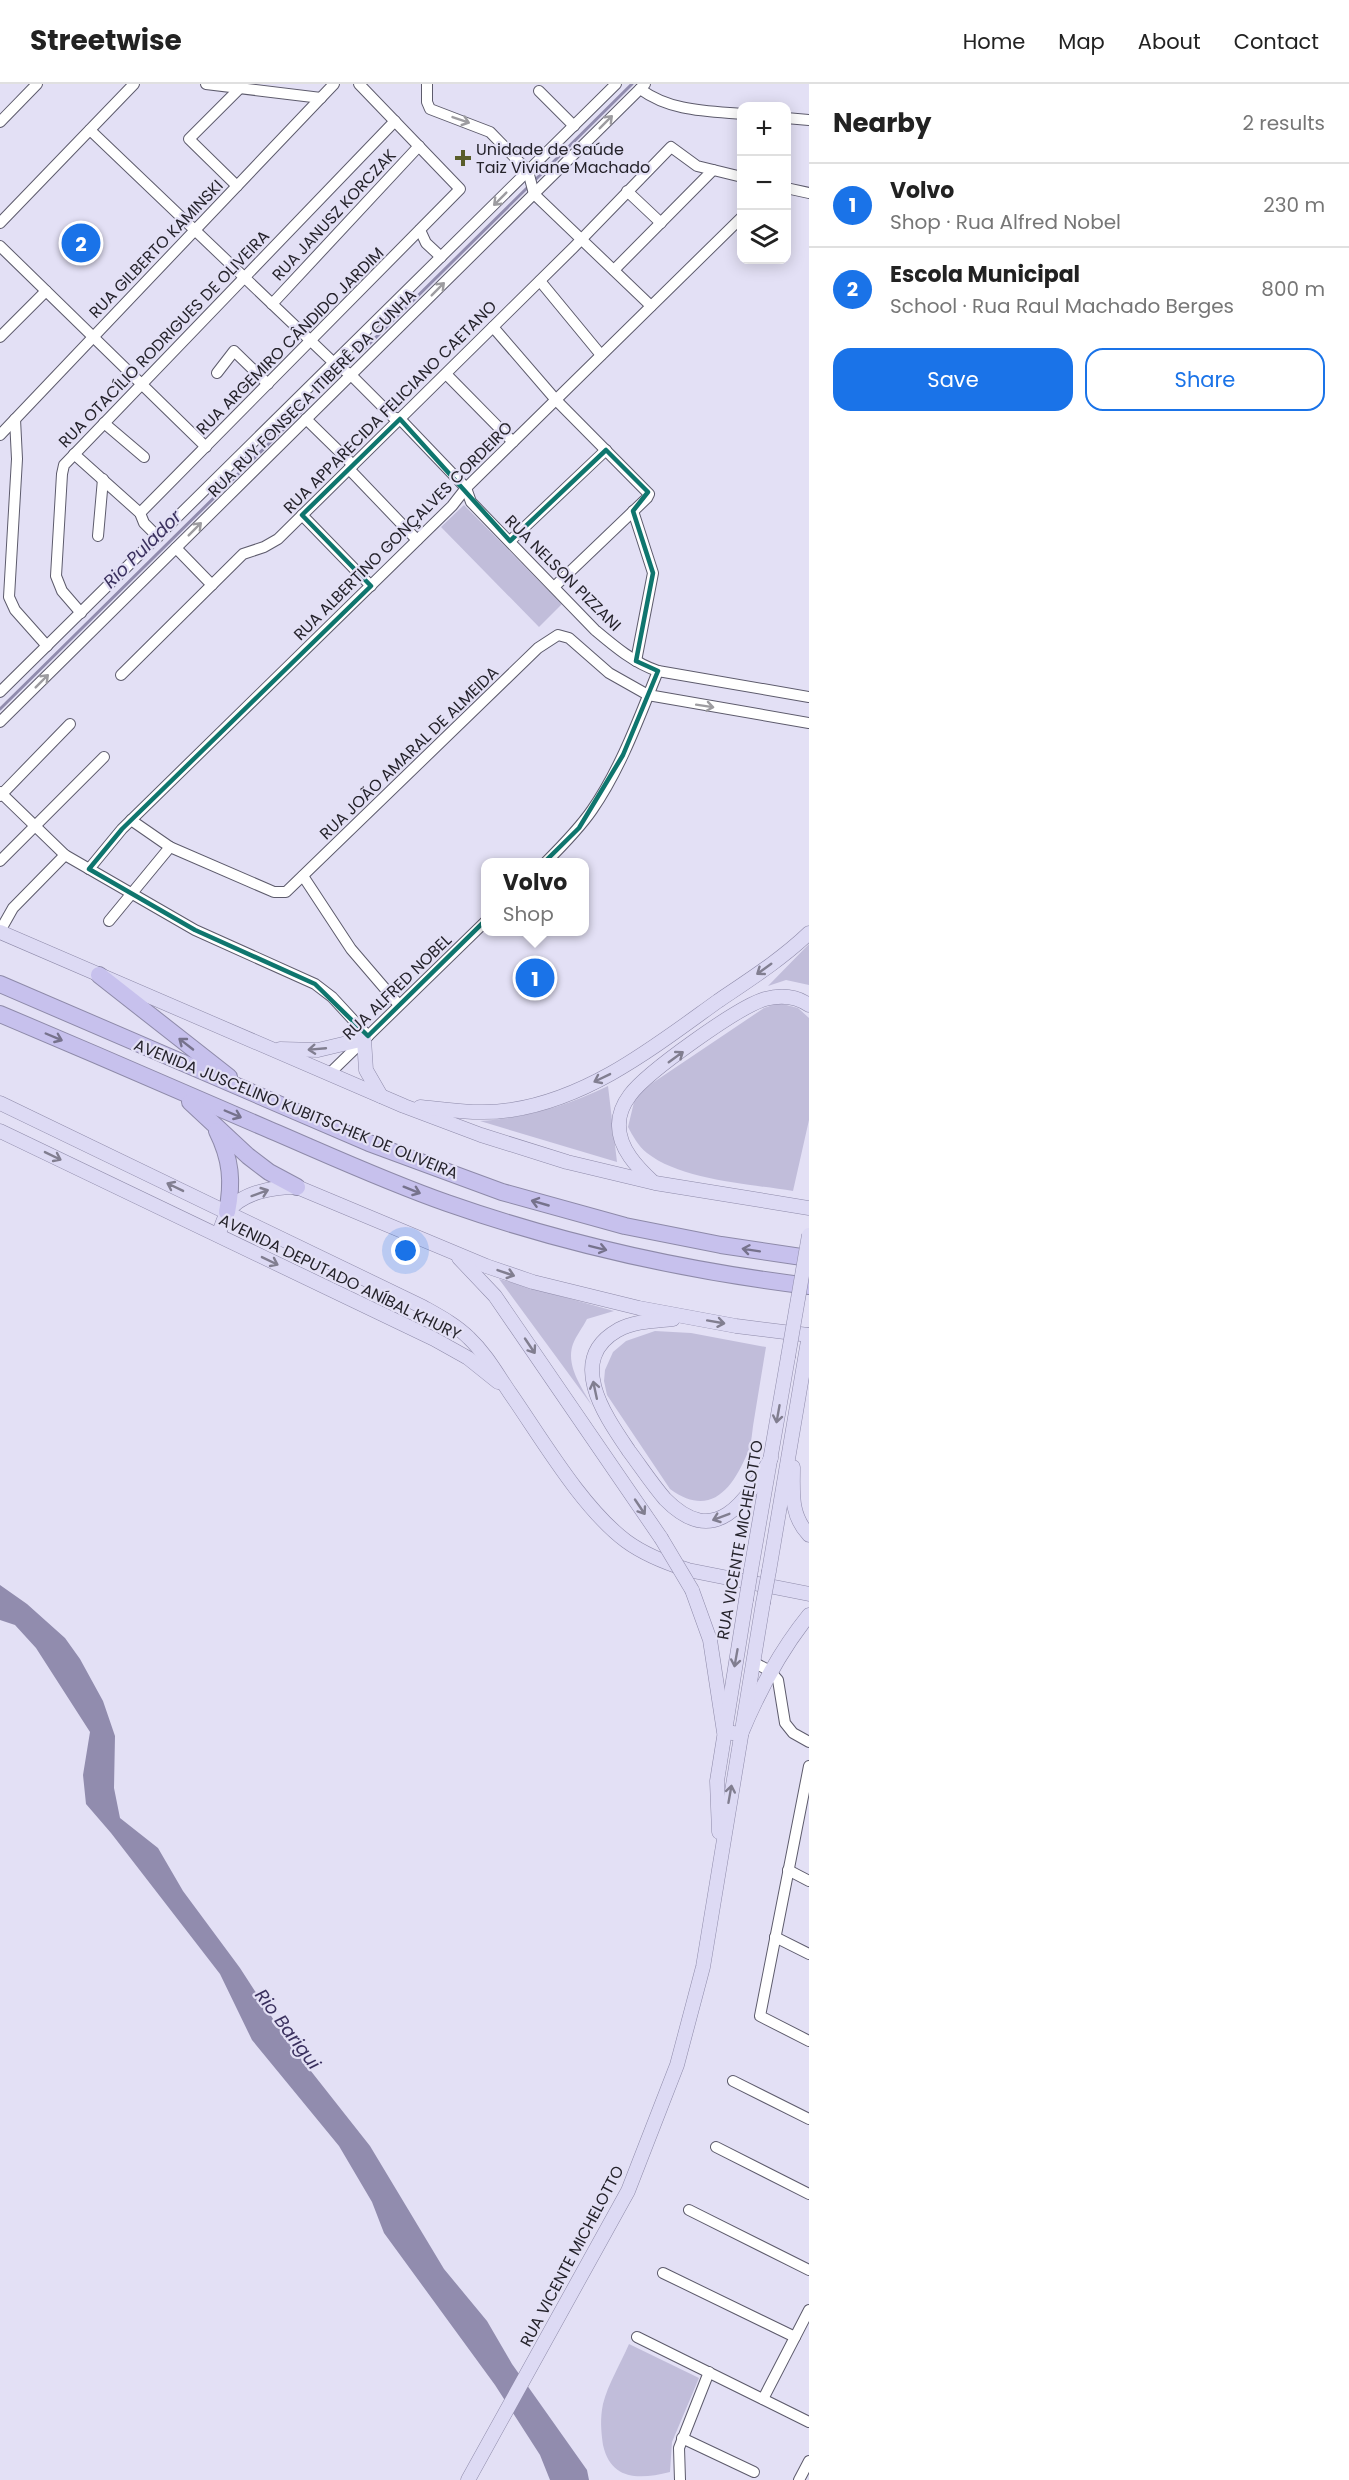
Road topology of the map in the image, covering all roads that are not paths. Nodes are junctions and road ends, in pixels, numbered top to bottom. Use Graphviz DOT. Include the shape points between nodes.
graph roads {
  1 [pos="37,84"];
  2 [pos="134,84"];
  3 [pos="206,84"];
  4 [pos="334,84"];
  5 [pos="359,84"];
  6 [pos="427,84"];
  7 [pos="616,84"];
  8 [pos="642,87"];
  9 [pos="239,89"];
  10 [pos="539,91"];
  11 [pos="321,98"];
  12 [pos="737,114"];
  13 [pos="791,118"];
  14 [pos="809,120"];
  15 [pos="394,121"];
  16 [pos="0,122"];
  17 [pos="574,126"];
  18 [pos="90,130"];
  19 [pos="419,146"];
  20 [pos="713,170"];
  21 [pos="528,171"];
  22 [pos="737,176"];
  23 [pos="237,186"];
  24 [pos="791,189"];
  25 [pos="627,192"];
  26 [pos="809,193"];
  27 [pos="534,194"];
  28 [pos="737,221"];
  29 [pos="0,223"];
  30 [pos="661,223"];
  31 [pos="195,230"];
  32 [pos="420,230"];
  33 [pos="581,238"];
  34 [pos="0,246"];
  35 [pos="441,257"];
  36 [pos="614,270"];
  37 [pos="244,277"];
  38 [pos="540,281"];
  39 [pos="46,291"];
  40 [pos="272,304"];
  41 [pos="651,306"];
  42 [pos="494,327"];
  43 [pos="0,337"];
  44 [pos="93,337"];
  45 [pos="311,341"];
  46 [pos="601,355"];
  47 [pos="334,363"];
  48 [pos="217,373"];
  49 [pos="446,374"];
  50 [pos="351,375"];
  51 [pos="141,384"];
  52 [pos="268,384"];
  53 [pos="556,400"];
  54 [pos="15,418"];
  55 [pos="306,419"];
  56 [pos="400,419"];
  57 [pos="104,423"];
  58 [pos="0,435"];
  59 [pos="513,442"];
  60 [pos="206,447"];
  61 [pos="606,450"];
  62 [pos="74,454"];
  63 [pos="144,457"];
  64 [pos="351,467"];
  65 [pos="103,479"];
  66 [pos="466,488"];
  67 [pos="633,511"];
  68 [pos="140,513"];
  69 [pos="302,515"];
  70 [pos="98,536"];
  71 [pos="158,537"];
  72 [pos="417,540"];
  73 [pos="510,542"];
  74 [pos="176,548"];
  75 [pos="212,585"];
  76 [pos="371,586"];
  77 [pos="554,587"];
  78 [pos="81,613"];
  79 [pos="47,646"];
  80 [pos="636,661"];
  81 [pos="658,671"];
  82 [pos="121,675"];
  83 [pos="0,692"];
  84 [pos="648,695"];
  85 [pos="809,697"];
  86 [pos="0,722"];
  87 [pos="809,723"];
  88 [pos="70,724"];
  89 [pos="104,757"];
  90 [pos="0,794"];
  91 [pos="131,820"];
  92 [pos="34,825"];
  93 [pos="170,847"];
  94 [pos="65,855"];
  95 [pos="550,858"];
  96 [pos="0,861"];
  97 [pos="89,869"];
  98 [pos="303,876"];
  99 [pos="131,894"];
  100 [pos="109,921"];
  101 [pos="481,926"];
  102 [pos="0,932"];
  103 [pos="809,933"];
  104 [pos="99,975"];
  105 [pos="0,984"];
  106 [pos="399,1005"];
  107 [pos="809,1005"];
  108 [pos="0,1014"];
  109 [pos="366,1038"];
  110 [pos="269,1048"];
  111 [pos="329,1074"];
  112 [pos="170,1086"];
  113 [pos="249,1093"];
  114 [pos="381,1096"];
  115 [pos="0,1103"];
  116 [pos="404,1106"];
  117 [pos="204,1113"];
  118 [pos="0,1131"];
  119 [pos="655,1183"];
  120 [pos="297,1187"];
  121 [pos="809,1208"];
  122 [pos="227,1212"];
  123 [pos="809,1234"];
  124 [pos="218,1236"];
  125 [pos="453,1252"];
  126 [pos="809,1258"];
  127 [pos="809,1286"];
  128 [pos="688,1317"];
  129 [pos="809,1335"];
  130 [pos="511,1394"];
  131 [pos="794,1423"];
  132 [pos="771,1458"];
  133 [pos="809,1535"];
  134 [pos="809,1594"];
  135 [pos="809,1615"];
  136 [pos="753,1662"];
  137 [pos="770,1671"];
  138 [pos="724,1732"];
  139 [pos="741,1734"];
  140 [pos="809,1742"];
  141 [pos="809,1766"];
  142 [pos="804,1813"];
  143 [pos="720,1852"];
  144 [pos="788,1870"];
  145 [pos="809,1881"];
  146 [pos="775,1937"];
  147 [pos="809,1954"];
  148 [pos="809,2041"];
  149 [pos="733,2081"];
  150 [pos="809,2119"];
  151 [pos="716,2147"];
  152 [pos="809,2194"];
  153 [pos="689,2210"];
  154 [pos="809,2270"];
  155 [pos="663,2273"];
  156 [pos="809,2310"];
  157 [pos="638,2337"];
  158 [pos="795,2337"];
  159 [pos="709,2372"];
  160 [pos="764,2399"];
  161 [pos="809,2422"];
  162 [pos="682,2438"];
  163 [pos="809,2461"];
  164 [pos="754,2472"];
  165 [pos="468,2480"];
  166 [pos="680,2480"];
  167 [pos="799,2480"];
  1 -- 16 [label="street"];
  2 -- 18 [label="street"];
  3 -- 9 [label="street"];
  4 -- 11 [label="street, RUA GILBERTO KAMINSKI"];
  5 -- 15 [label="street"];
  6 -- 21 [label="street, one-way" via="430,109 486,129"];
  7 -- 17 [label="street, RUA RUY FONSECA ITIBERÊ DA CUNHA"];
  8 -- 12 [label="street" via="658,101 679,108"];
  27 -- 8 [label="street, RUA RUY FONSECA ITIBERÊ DA CUNHA, one-way"];
  9 -- 11 [label="street"];
  9 -- 23 [label="street" via="189,139"];
  10 -- 17 [label="street"];
  11 -- 23 [label="street, RUA GILBERTO KAMINSKI"];
  13 -- 14 [label="street"];
  15 -- 19 [label="street"];
  15 -- 37 [label="street, RUA OTACÍLIO RODRIGUES DE OLIVEIRA"];
  17 -- 21 [label="street, RUA RUY FONSECA ITIBERÊ DA CUNHA"];
  18 -- 29 [label="street"];
  18 -- 31 [label="street, RUA NELSON PIZZANI"];
  19 -- 32 [label="street, RUA ARGEMIRO CÂNDIDO JARDIM" via="460,189"];
  19 -- 40 [label="street, RUA JANUSZ KORCZAK"];
  20 -- 22 [label="street"];
  20 -- 25 [label="street, RUA APPARECIDA FELICIANO CAETANO" via="697,166 671,147"];
  20 -- 30 [label="street"];
  21 -- 27 [label="street"];
  21 -- 35 [label="street, RUA RUY FONSECA ITIBERÊ DA CUNHA, one-way"];
  23 -- 31 [label="street, RUA GILBERTO KAMINSKI"];
  24 -- 26 [label="street"];
  25 -- 30 [label="street"];
  25 -- 33 [label="street, RUA APPARECIDA FELICIANO CAETANO"];
  27 -- 33 [label="street"];
  50 -- 27 [label="street, RUA RUY FONSECA ITIBERÊ DA CUNHA, one-way"];
  28 -- 41 [label="street, RUA ALBERTINO GONÇALVES CORDEIRO"];
  30 -- 36 [label="street"];
  31 -- 37 [label="street, RUA NELSON PIZZANI"];
  31 -- 44 [label="street, RUA GILBERTO KAMINSKI"];
  32 -- 35 [label="street"];
  32 -- 45 [label="street, RUA ARGEMIRO CÂNDIDO JARDIM"];
  33 -- 36 [label="street"];
  33 -- 38 [label="street, RUA APPARECIDA FELICIANO CAETANO"];
  34 -- 39 [label="street"];
  35 -- 47 [label="street, RUA RUY FONSECA ITIBERÊ DA CUNHA"];
  36 -- 41 [label="street"];
  37 -- 40 [label="street, RUA NELSON PIZZANI"];
  37 -- 51 [label="street, RUA OTACÍLIO RODRIGUES DE OLIVEIRA"];
  38 -- 42 [label="street, RUA APPARECIDA FELICIANO CAETANO"];
  38 -- 46 [label="street"];
  39 -- 43 [label="street"];
  39 -- 44 [label="street"];
  40 -- 45 [label="street, RUA NELSON PIZZANI"];
  41 -- 46 [label="street, RUA ALBERTINO GONÇALVES CORDEIRO"];
  42 -- 49 [label="street, RUA APPARECIDA FELICIANO CAETANO"];
  42 -- 53 [label="street"];
  44 -- 51 [label="street"];
  44 -- 54 [label="street, RUA GILBERTO KAMINSKI"];
  45 -- 47 [label="street, RUA NELSON PIZZANI"];
  45 -- 52 [label="street, RUA ARGEMIRO CÂNDIDO JARDIM"];
  46 -- 53 [label="street, RUA ALBERTINO GONÇALVES CORDEIRO"];
  47 -- 50 [label="street, RUA NELSON PIZZANI"];
  47 -- 71 [label="street, RUA RUY FONSECA ITIBERÊ DA CUNHA"];
  48 -- 52 [label="street" via="234,351"];
  49 -- 56 [label="street, RUA APPARECIDA FELICIANO CAETANO"];
  49 -- 59 [label="street"];
  50 -- 55 [label="street, RUA RUY FONSECA ITIBERÊ DA CUNHA"];
  50 -- 56 [label="street, RUA NELSON PIZZANI" via="393,417"];
  51 -- 57 [label="street, RUA OTACÍLIO RODRIGUES DE OLIVEIRA"];
  51 -- 60 [label="street"];
  52 -- 60 [label="street, RUA ARGEMIRO CÂNDIDO JARDIM"];
  53 -- 59 [label="street, RUA ALBERTINO GONÇALVES CORDEIRO"];
  53 -- 61 [label="street"];
  54 -- 58 [label="street, RUA GILBERTO KAMINSKI"];
  54 -- 79 [label="street" via="17,459 9,597 15,610"];
  55 -- 64 [label="street"];
  74 -- 55 [label="street, RUA RUY FONSECA ITIBERÊ DA CUNHA, one-way"];
  56 -- 64 [label="street, RUA APPARECIDA FELICIANO CAETANO"];
  56 -- 66 [label="street, RUA NELSON PIZZANI"];
  57 -- 62 [label="street, RUA OTACÍLIO RODRIGUES DE OLIVEIRA"];
  57 -- 63 [label="street"];
  59 -- 66 [label="street, RUA ALBERTINO GONÇALVES CORDEIRO"];
  60 -- 68 [label="street, RUA ARGEMIRO CÂNDIDO JARDIM"];
  61 -- 67 [label="street" via="649,496"];
  61 -- 73 [label="street"];
  62 -- 65 [label="street"];
  62 -- 78 [label="street, RUA OTACÍLIO RODRIGUES DE OLIVEIRA" via="62,474 56,576 62,591"];
  64 -- 69 [label="street, RUA APPARECIDA FELICIANO CAETANO"];
  64 -- 72 [label="street"];
  65 -- 68 [label="street"];
  65 -- 70 [label="street"];
  66 -- 72 [label="street, RUA ALBERTINO GONÇALVES CORDEIRO"];
  66 -- 73 [label="street, RUA NELSON PIZZANI" via="471,502"];
  67 -- 77 [label="street"];
  67 -- 80 [label="street" via="653,573"];
  68 -- 71 [label="street"];
  69 -- 75 [label="street, RUA APPARECIDA FELICIANO CAETANO" via="274,542 243,554"];
  69 -- 76 [label="street"];
  71 -- 78 [label="street, RUA RUY FONSECA ITIBERÊ DA CUNHA"];
  72 -- 76 [label="street, RUA ALBERTINO GONÇALVES CORDEIRO"];
  73 -- 77 [label="street, RUA NELSON PIZZANI"];
  74 -- 75 [label="street"];
  86 -- 74 [label="street, RUA RUY FONSECA ITIBERÊ DA CUNHA, one-way"];
  75 -- 82 [label="street, RUA APPARECIDA FELICIANO CAETANO"];
  76 -- 91 [label="street, RUA ALBERTINO GONÇALVES CORDEIRO"];
  77 -- 80 [label="street, RUA NELSON PIZZANI" via="606,639"];
  78 -- 79 [label="street, RUA RUY FONSECA ITIBERÊ DA CUNHA"];
  79 -- 83 [label="street, RUA RUY FONSECA ITIBERÊ DA CUNHA"];
  80 -- 81 [label="street, RUA NELSON PIZZANI"];
  81 -- 84 [label="street"];
  81 -- 85 [label="street, RUA NELSON PIZZANI"];
  84 -- 87 [label="street, one-way"];
  84 -- 95 [label="street" via="603,794 579,828"];
  84 -- 98 [label="street, RUA JOÃO AMARAL DE ALMEIDA" via="609,674 569,638 558,635 538,648"];
  88 -- 90 [label="street"];
  89 -- 92 [label="street"];
  90 -- 92 [label="street"];
  91 -- 93 [label="street"];
  91 -- 97 [label="street, RUA ALBERTINO GONÇALVES CORDEIRO"];
  92 -- 94 [label="street"];
  92 -- 96 [label="street"];
  93 -- 98 [label="street, RUA JOÃO AMARAL DE ALMEIDA" via="274,892 282,893"];
  93 -- 99 [label="street"];
  94 -- 97 [label="street"];
  94 -- 102 [label="street" via="13,908"];
  97 -- 99 [label="street"];
  98 -- 106 [label="street" via="351,949"];
  99 -- 100 [label="street"];
  99 -- 109 [label="street" via="195,930 315,984 332,997"];
  101 -- 106 [label="street, RUA ALFRED NOBEL"];
  102 -- 104 [label="main road"];
  103 -- 116 [label="main road, one-way" via="648,1051 584,1087 510,1110 472,1112"];
  104 -- 110 [label="main road"];
  113 -- 104 [label="highway, one-way"];
  105 -- 113 [label="highway, AVENIDA JUSCELINO KUBITSCHEK DE OLIVEIRA"];
  106 -- 109 [label="street, RUA ALFRED NOBEL"];
  119 -- 107 [label="main road, one-way" via="634,1162 619,1132 621,1112 631,1094 662,1066 752,1004 785,997"];
  108 -- 112 [label="highway, AVENIDA JUSCELINO KUBITSCHEK DE OLIVEIRA, one-way"];
  109 -- 110 [label="main road, one-way" via="318,1050"];
  109 -- 111 [label="street, RUA ALFRED NOBEL"];
  109 -- 114 [label="main road" via="366,1070"];
  110 -- 111 [label="main road"];
  111 -- 114 [label="main road"];
  112 -- 117 [label="highway"];
  112 -- 127 [label="highway, AVENIDA JUSCELINO KUBITSCHEK DE OLIVEIRA, one-way" via="414,1191 496,1220 666,1264"];
  126 -- 113 [label="highway, AVENIDA JUSCELINO KUBITSCHEK DE OLIVEIRA, one-way" via="667,1235 542,1204 414,1161"];
  114 -- 116 [label="main road"];
  122 -- 115 [label="main road, AVENIDA DEPUTADO ANÍBAL KHURY, one-way"];
  116 -- 119 [label="main road" via="518,1147"];
  117 -- 120 [label="highway" via="248,1156"];
  117 -- 122 [label="highway" via="222,1139 231,1169"];
  118 -- 124 [label="main road, AVENIDA DEPUTADO ANÍBAL KHURY, one-way"];
  119 -- 121 [label="main road"];
  122 -- 120 [label="main road, one-way" via="253,1195"];
  120 -- 125 [label="main road"];
  122 -- 124 [label="main road"];
  122 -- 130 [label="main road, AVENIDA DEPUTADO ANÍBAL KHURY" via="445,1319 480,1349"];
  123 -- 132 [label="main road, RUA VICENTE MICHELOTTO, one-way, bridge"];
  124 -- 130 [label="main road, AVENIDA DEPUTADO ANÍBAL KHURY, one-way" via="450,1347"];
  125 -- 128 [label="main road, one-way" via="544,1285"];
  125 -- 138 [label="main road, one-way, bridge" via="495,1296 661,1538 692,1590 710,1640"];
  128 -- 129 [label="main road, one-way"];
  132 -- 128 [label="main road, one-way" via="735,1510 717,1520 694,1520 665,1499 604,1413 593,1383 594,1363 602,1344 630,1325"];
  129 -- 131 [label="main road, RUA VICENTE MICHELOTTO"];
  130 -- 134 [label="main road" via="588,1504 632,1545 688,1570"];
  131 -- 133 [label="main road" via="793,1505 795,1517"];
  131 -- 136 [label="main road, RUA VICENTE MICHELOTTO, bridge"];
  132 -- 138 [label="main road, RUA VICENTE MICHELOTTO, one-way, bridge"];
  135 -- 137 [label="main road"];
  136 -- 137 [label="street"];
  136 -- 139 [label="main road, RUA VICENTE MICHELOTTO"];
  137 -- 139 [label="main road"];
  137 -- 140 [label="street" via="779,1685 785,1723"];
  138 -- 139 [label="main road"];
  138 -- 143 [label="main road, RUA VICENTE MICHELOTTO" via="716,1799"];
  143 -- 139 [label="main road, RUA VICENTE MICHELOTTO, one-way"];
  141 -- 142 [label="street"];
  142 -- 144 [label="street"];
  143 -- 165 [label="main road, RUA VICENTE MICHELOTTO" via="695,2002 666,2094 628,2191"];
  144 -- 145 [label="street"];
  144 -- 146 [label="street"];
  146 -- 147 [label="street"];
  146 -- 148 [label="street" via="760,2016"];
  149 -- 150 [label="street"];
  151 -- 152 [label="street"];
  153 -- 154 [label="street"];
  155 -- 158 [label="street"];
  156 -- 158 [label="street"];
  157 -- 159 [label="street"];
  158 -- 160 [label="street"];
  159 -- 160 [label="street"];
  159 -- 162 [label="street"];
  160 -- 161 [label="street"];
  162 -- 164 [label="street"];
  162 -- 166 [label="street" via="678,2456"];
  163 -- 167 [label="street"];
}
